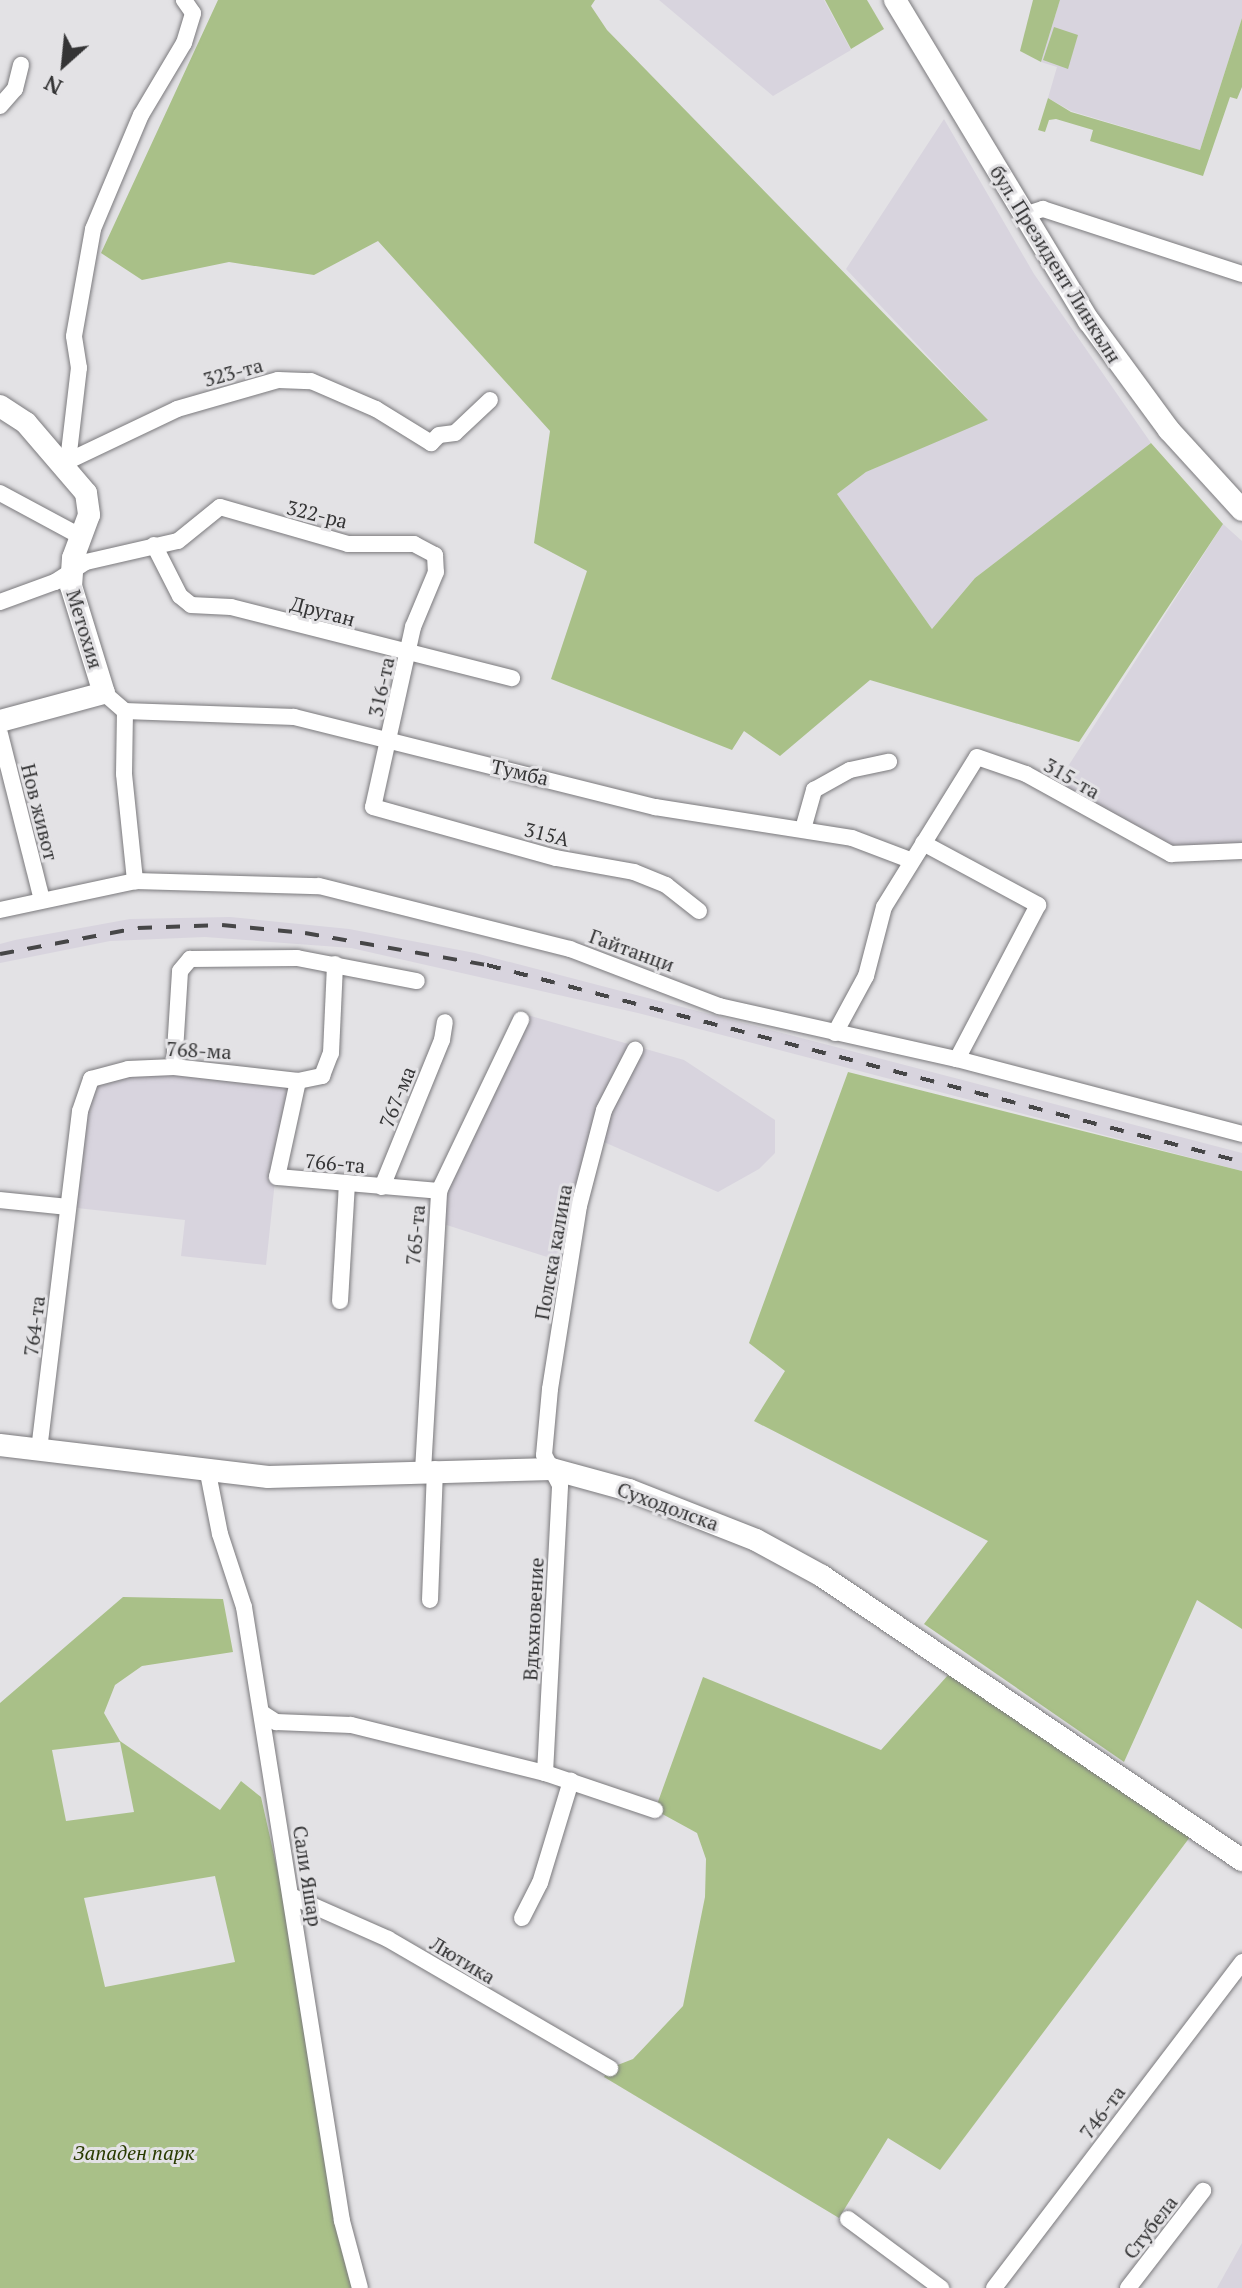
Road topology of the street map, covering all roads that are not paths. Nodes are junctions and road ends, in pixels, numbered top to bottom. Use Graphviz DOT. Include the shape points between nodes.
graph roads {
  1 [pos="184,0"];
  2 [pos="895,0"];
  3 [pos="21,65"];
  4 [pos="0,106"];
  5 [pos="1024,215"];
  6 [pos="1242,274"];
  7 [pos="490,400"];
  8 [pos="0,406"];
  9 [pos="66,462"];
  10 [pos="0,493"];
  11 [pos="1242,510"];
  12 [pos="80,536"];
  13 [pos="154,545"];
  14 [pos="70,571"];
  15 [pos="436,572"];
  16 [pos="0,602"];
  17 [pos="408,655"];
  18 [pos="512,678"];
  19 [pos="104,693"];
  20 [pos="125,711"];
  21 [pos="0,721"];
  22 [pos="0,734"];
  23 [pos="390,738"];
  24 [pos="889,762"];
  25 [pos="377,809"];
  26 [pos="803,829"];
  27 [pos="923,843"];
  28 [pos="1242,851"];
  29 [pos="910,860"];
  30 [pos="135,881"];
  31 [pos="42,900"];
  32 [pos="0,910"];
  33 [pos="699,911"];
  34 [pos="335,964"];
  35 [pos="417,981"];
  36 [pos="521,1020"];
  37 [pos="445,1022"];
  38 [pos="835,1033"];
  39 [pos="635,1050"];
  40 [pos="957,1059"];
  41 [pos="174,1067"];
  42 [pos="298,1081"];
  43 [pos="1242,1134"];
  44 [pos="347,1184"];
  45 [pos="382,1187"];
  46 [pos="439,1191"];
  47 [pos="0,1200"];
  48 [pos="68,1207"];
  49 [pos="340,1301"];
  50 [pos="0,1445"];
  51 [pos="39,1450"];
  52 [pos="552,1469"];
  53 [pos="429,1470"];
  54 [pos="208,1473"];
  55 [pos="430,1600"];
  56 [pos="262,1713"];
  57 [pos="545,1773"];
  58 [pos="571,1781"];
  59 [pos="655,1810"];
  60 [pos="1242,1860"];
  61 [pos="291,1896"];
  62 [pos="522,1918"];
  63 [pos="1242,1962"];
  64 [pos="610,2068"];
  65 [pos="1203,2191"];
  66 [pos="848,2219"];
  67 [pos="360,2288"];
  68 [pos="941,2288"];
  69 [pos="994,2288"];
  70 [pos="1128,2288"];
  1 -- 9 [label="street" via="193,13 184,43 141,115 93,229 74,336 79,368"];
  2 -- 5 [label="street, бул. Президент Линкълн"];
  3 -- 4 [label="street" via="15,89"];
  5 -- 6 [label="street" via="1043,209"];
  5 -- 11 [label="street, бул. Президент Линкълн" via="1127,377"];
  7 -- 9 [label="street, 323-та" via="455,433 439,435 431,443 376,409 311,381 278,380 177,409"];
  8 -- 9 [label="street, Метохия"];
  9 -- 12 [label="street, Метохия" via="89,504"];
  10 -- 12 [label="street"];
  12 -- 14 [label="street, Метохия"];
  13 -- 14 [label="street"];
  13 -- 15 [label="street, 322-ра" via="178,541 220,507 348,544 414,544 435,555"];
  13 -- 17 [label="street, Друган" via="180,596 191,605 231,607"];
  14 -- 16 [label="street"];
  14 -- 19 [label="street, Метохия"];
  15 -- 17 [label="street, 316-та"];
  17 -- 18 [label="street, Друган"];
  17 -- 23 [label="street, 316-та"];
  19 -- 20 [label="street, Метохия"];
  19 -- 21 [label="street"];
  20 -- 23 [label="street, Тумба" via="294,717"];
  20 -- 30 [label="street" via="124,774"];
  22 -- 31 [label="street, Нов живот"];
  23 -- 25 [label="street, 316-та" via="372,801"];
  23 -- 26 [label="street, Тумба" via="655,807"];
  24 -- 26 [label="street" via="850,770 814,790"];
  25 -- 33 [label="street, 315А" via="556,858 634,872 666,885"];
  26 -- 29 [label="street, Тумба" via="852,838"];
  27 -- 28 [label="street, 315-та" via="977,757 1026,774 1171,854"];
  27 -- 29 [label="street, 315-та"];
  27 -- 40 [label="street" via="1036,906"];
  29 -- 38 [label="street, 315-та" via="884,907 866,976"];
  30 -- 31 [label="street, Гайтанци"];
  30 -- 38 [label="street, Гайтанци" via="319,886 480,922 570,949 719,1006"];
  31 -- 32 [label="street, Гайтанци"];
  34 -- 35 [label="street"];
  34 -- 41 [label="street" via="282,957 182,963"];
  34 -- 42 [label="street" via="331,1053 322,1076"];
  36 -- 46 [label="street, 765-та"];
  37 -- 45 [label="street, 767-ма"];
  38 -- 40 [label="street, Гайтанци"];
  39 -- 52 [label="street, Полска калина" via="604,1110 579,1206 550,1389 544,1455"];
  40 -- 43 [label="street, Гайтанци"];
  41 -- 42 [label="street, 768-ма"];
  41 -- 48 [label="street, 768-ма" via="128,1069 91,1079 83,1095"];
  42 -- 44 [label="street, 766-та" via="277,1177"];
  44 -- 45 [label="street, 766-та"];
  44 -- 49 [label="street"];
  45 -- 46 [label="street, 766-та"];
  46 -- 53 [label="street, 765-та"];
  47 -- 48 [label="street"];
  48 -- 51 [label="street, 764-та"];
  50 -- 51 [label="street, Суходолска"];
  51 -- 54 [label="street, Суходолска"];
  52 -- 53 [label="street, Суходолска"];
  52 -- 57 [label="street, Вдъхновение" via="560,1485"];
  52 -- 60 [label="street, Суходолска" via="686,1512 756,1540 822,1576"];
  53 -- 54 [label="street, Суходолска" via="322,1478"];
  53 -- 55 [label="street, 765-та"];
  54 -- 56 [label="street, Сали Яшар" via="220,1534 244,1607"];
  56 -- 57 [label="street" via="276,1722 351,1725"];
  56 -- 61 [label="street, Сали Яшар"];
  57 -- 58 [label="street"];
  58 -- 59 [label="street"];
  58 -- 62 [label="street" via="540,1883"];
  61 -- 64 [label="street, Лютика" via="388,1939"];
  61 -- 67 [label="street, Сали Яшар" via="342,2221"];
  63 -- 69 [label="street, 746-та"];
  65 -- 70 [label="street, Стубела"];
  66 -- 68 [label="street"];
}
